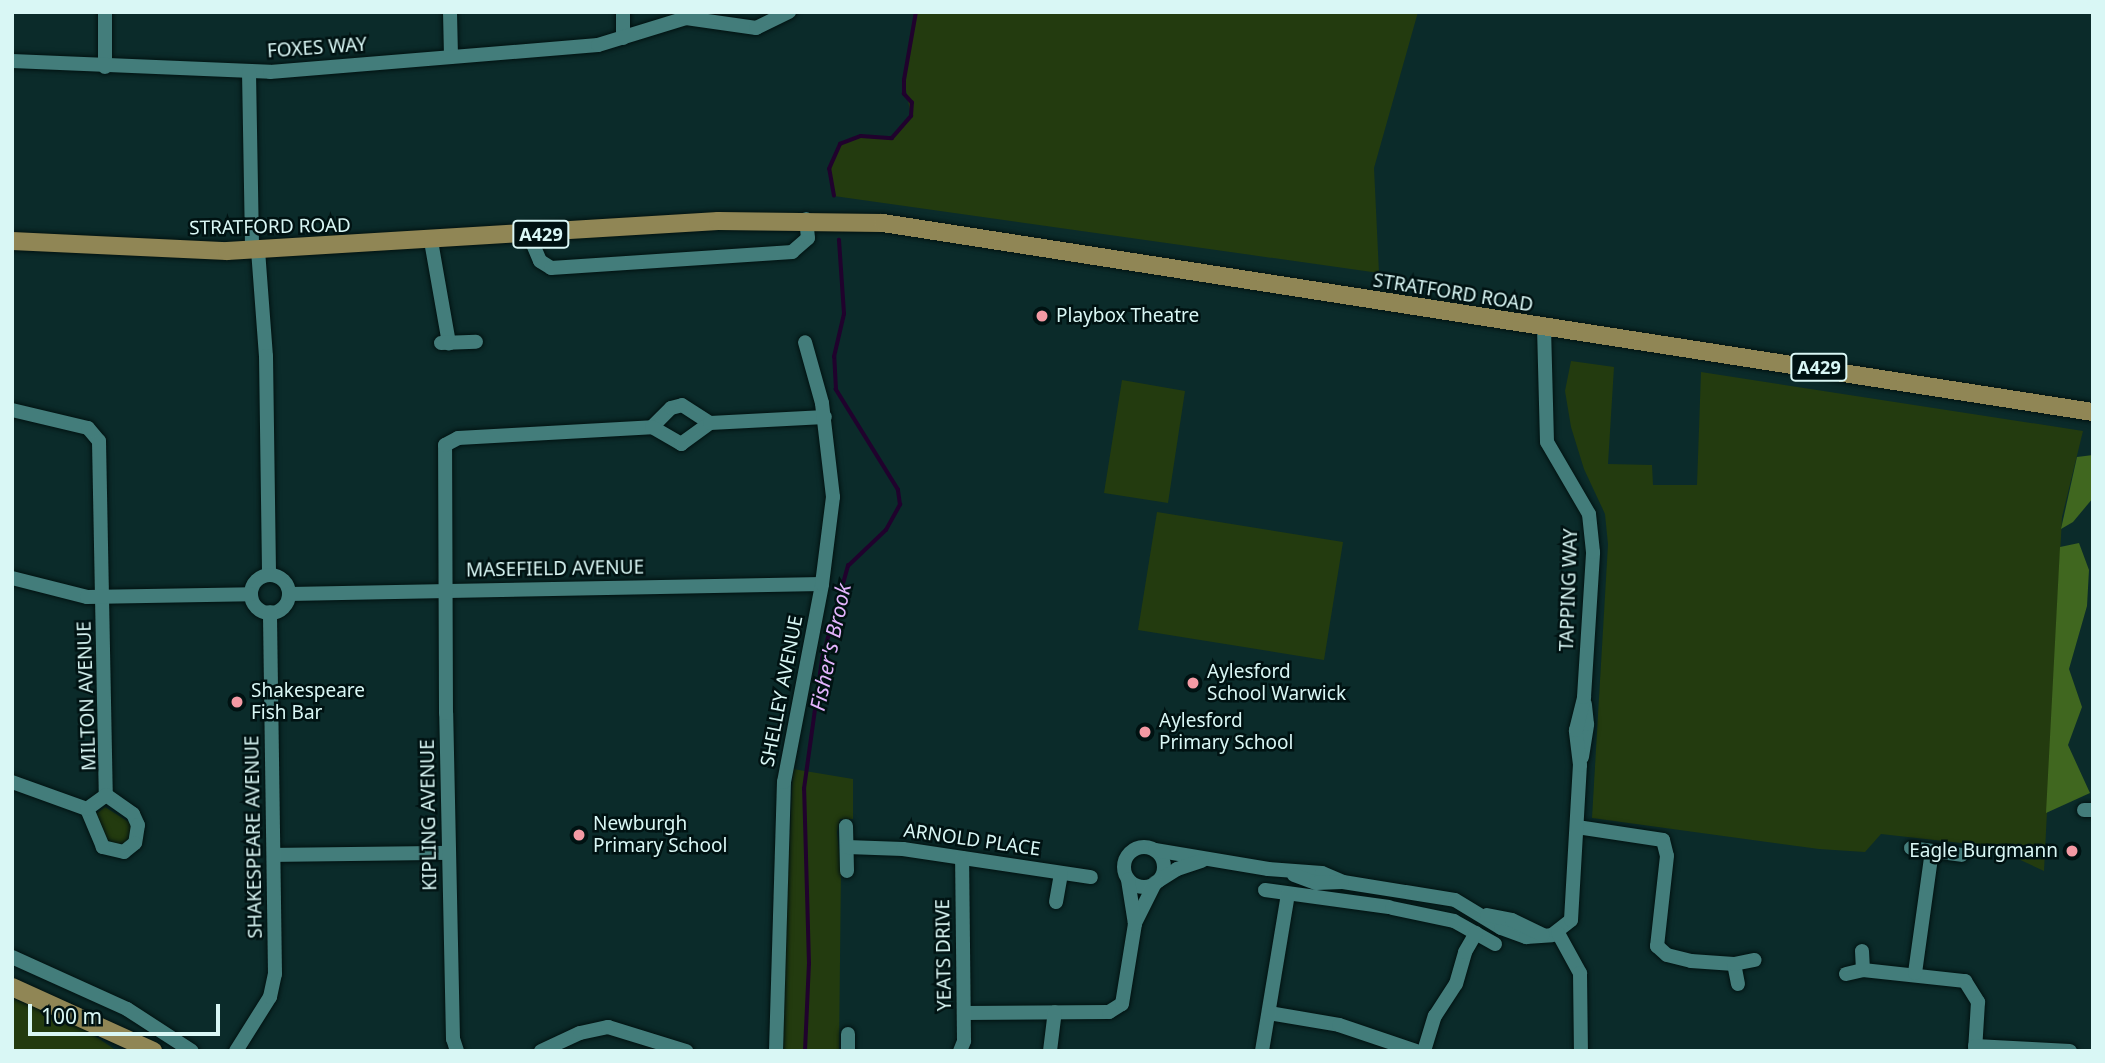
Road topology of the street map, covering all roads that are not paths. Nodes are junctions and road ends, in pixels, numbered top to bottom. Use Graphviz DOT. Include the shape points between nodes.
graph roads {
  1 [pos="105,12"];
  2 [pos="450,12"];
  3 [pos="623,12"];
  4 [pos="789,12"];
  5 [pos="623,38"];
  6 [pos="451,57"];
  7 [pos="12,61"];
  8 [pos="105,67"];
  9 [pos="249,72"];
  10 [pos="806,219"];
  11 [pos="529,234"];
  12 [pos="12,241"];
  13 [pos="431,241"];
  14 [pos="255,250"];
  15 [pos="1544,328"];
  16 [pos="476,342"];
  17 [pos="805,342"];
  18 [pos="12,410"];
  19 [pos="2093,412"];
  20 [pos="825,417"];
  21 [pos="710,423"];
  22 [pos="652,427"];
  23 [pos="269,575"];
  24 [pos="12,578"];
  25 [pos="822,584"];
  26 [pos="444,590"];
  27 [pos="251,594"];
  28 [pos="289,594"];
  29 [pos="103,596"];
  30 [pos="270,612"];
  31 [pos="12,782"];
  32 [pos="106,795"];
  33 [pos="87,809"];
  34 [pos="846,826"];
  35 [pos="1577,827"];
  36 [pos="847,847"];
  37 [pos="1911,848"];
  38 [pos="1154,850"];
  39 [pos="1932,851"];
  40 [pos="449,853"];
  41 [pos="274,855"];
  42 [pos="1962,855"];
  43 [pos="962,858"];
  44 [pos="1207,860"];
  45 [pos="847,871"];
  46 [pos="1061,873"];
  47 [pos="1091,877"];
  48 [pos="1128,880"];
  49 [pos="1157,882"];
  50 [pos="1265,890"];
  51 [pos="1288,894"];
  52 [pos="1056,902"];
  53 [pos="1135,924"];
  54 [pos="1476,933"];
  55 [pos="1552,934"];
  56 [pos="1495,944"];
  57 [pos="1862,951"];
  58 [pos="12,957"];
  59 [pos="1755,960"];
  60 [pos="1734,964"];
  61 [pos="1863,970"];
  62 [pos="1915,973"];
  63 [pos="1846,974"];
  64 [pos="1738,984"];
  65 [pos="12,987"];
  66 [pos="1055,1012"];
  67 [pos="964,1013"];
  68 [pos="1269,1013"];
  69 [pos="848,1034"];
  70 [pos="455,1045"];
  71 [pos="1975,1048"];
  72 [pos="238,1050"];
  73 [pos="153,1051"];
  74 [pos="192,1051"];
  75 [pos="541,1051"];
  76 [pos="686,1051"];
  77 [pos="776,1051"];
  78 [pos="848,1051"];
  79 [pos="960,1051"];
  80 [pos="1050,1051"];
  81 [pos="1262,1051"];
  82 [pos="1416,1051"];
  83 [pos="1424,1051"];
  84 [pos="1581,1051"];
  85 [pos="2070,1051"];
  1 -- 8 [label="street"];
  2 -- 6 [label="street"];
  3 -- 5 [label="street"];
  4 -- 5 [label="street, FOXES WAY" via="765,26 747,29 686,18"];
  5 -- 6 [label="street, FOXES WAY" via="598,45"];
  6 -- 9 [label="street, FOXES WAY"];
  7 -- 8 [label="street, FOXES WAY"];
  8 -- 9 [label="street, FOXES WAY"];
  9 -- 14 [label="street"];
  10 -- 11 [label="main road, STRATFORD ROAD / A429"];
  10 -- 11 [label="street" via="808,238 792,252 551,268 540,261"];
  10 -- 15 [label="main road, STRATFORD ROAD / A429" via="952,232"];
  11 -- 13 [label="main road, STRATFORD ROAD / A429"];
  12 -- 14 [label="main road, STRATFORD ROAD / A429"];
  13 -- 14 [label="main road, STRATFORD ROAD / A429"];
  13 -- 16 [label="street" via="444,343"];
  14 -- 23 [label="street" via="266,356"];
  15 -- 19 [label="main road, STRATFORD ROAD / A429"];
  15 -- 35 [label="street, TAPPING WAY" via="1547,442 1557,466 1581,496 1592,529 1584,697 1576,730 1580,765"];
  17 -- 20 [label="street, SHELLEY AVENUE"];
  18 -- 29 [label="street, MILTON AVENUE" via="95,433 100,452"];
  20 -- 21 [label="street"];
  20 -- 25 [label="street, SHELLEY AVENUE" via="833,483"];
  21 -- 22 [label="street" via="681,444"];
  21 -- 22 [label="street" via="682,405 671,408"];
  22 -- 26 [label="street, KIPLING AVENUE" via="450,440 442,460"];
  23 -- 27 [label="street" via="255,582"];
  23 -- 28 [label="street" via="281,579"];
  24 -- 29 [label="street" via="79,596"];
  25 -- 26 [label="street, MASEFIELD AVENUE"];
  25 -- 77 [label="street, SHELLEY AVENUE" via="785,782"];
  26 -- 28 [label="street, MASEFIELD AVENUE"];
  26 -- 40 [label="street, KIPLING AVENUE"];
  27 -- 29 [label="street"];
  27 -- 30 [label="street" via="256,606"];
  28 -- 30 [label="street" via="284,606"];
  29 -- 32 [label="street, MILTON AVENUE"];
  30 -- 41 [label="street, SHAKESPEARE AVENUE"];
  31 -- 33 [label="street"];
  32 -- 33 [label="street"];
  32 -- 33 [label="street" via="136,819 138,832 132,847 115,853 103,847"];
  34 -- 36 [label="street"];
  35 -- 55 [label="street, TAPPING WAY" via="1573,913"];
  35 -- 60 [label="street" via="1663,840 1667,856 1657,946 1667,956"];
  36 -- 43 [label="street, ARNOLD PLACE"];
  36 -- 45 [label="street"];
  37 -- 39 [label="street"];
  38 -- 44 [label="street"];
  38 -- 48 [label="street" via="1140,847 1130,853 1124,867"];
  38 -- 49 [label="street" via="1163,862"];
  39 -- 42 [label="street"];
  39 -- 62 [label="street"];
  40 -- 41 [label="street"];
  40 -- 70 [label="street, KIPLING AVENUE"];
  41 -- 72 [label="street, SHAKESPEARE AVENUE" via="275,979 267,1002"];
  43 -- 46 [label="street, ARNOLD PLACE"];
  43 -- 67 [label="street, YEATS DRIVE"];
  44 -- 49 [label="street" via="1182,866"];
  44 -- 55 [label="street" via="1286,872 1316,883 1343,882 1455,900 1510,933"];
  46 -- 47 [label="street, ARNOLD PLACE"];
  46 -- 52 [label="street"];
  48 -- 49 [label="street" via="1140,887"];
  48 -- 53 [label="street"];
  49 -- 53 [label="street"];
  50 -- 51 [label="street"];
  51 -- 54 [label="street" via="1454,921"];
  51 -- 68 [label="street"];
  53 -- 66 [label="street" via="1122,1004 1109,1012"];
  54 -- 56 [label="street"];
  54 -- 83 [label="street" via="1465,952 1457,984 1435,1016"];
  55 -- 84 [label="street" via="1580,973"];
  57 -- 61 [label="street"];
  58 -- 74 [label="street" via="127,1009"];
  59 -- 60 [label="street"];
  60 -- 64 [label="street"];
  61 -- 62 [label="street"];
  61 -- 63 [label="street"];
  62 -- 71 [label="street" via="1959,979 1972,987 1978,1002"];
  65 -- 73 [label="main road"];
  66 -- 67 [label="street"];
  66 -- 80 [label="street"];
  67 -- 79 [label="street, YEATS DRIVE"];
  68 -- 81 [label="street"];
  68 -- 82 [label="street" via="1339,1025"];
  69 -- 78 [label="street"];
  71 -- 85 [label="street"];
  75 -- 76 [label="street" via="580,1033 608,1027"];
}
